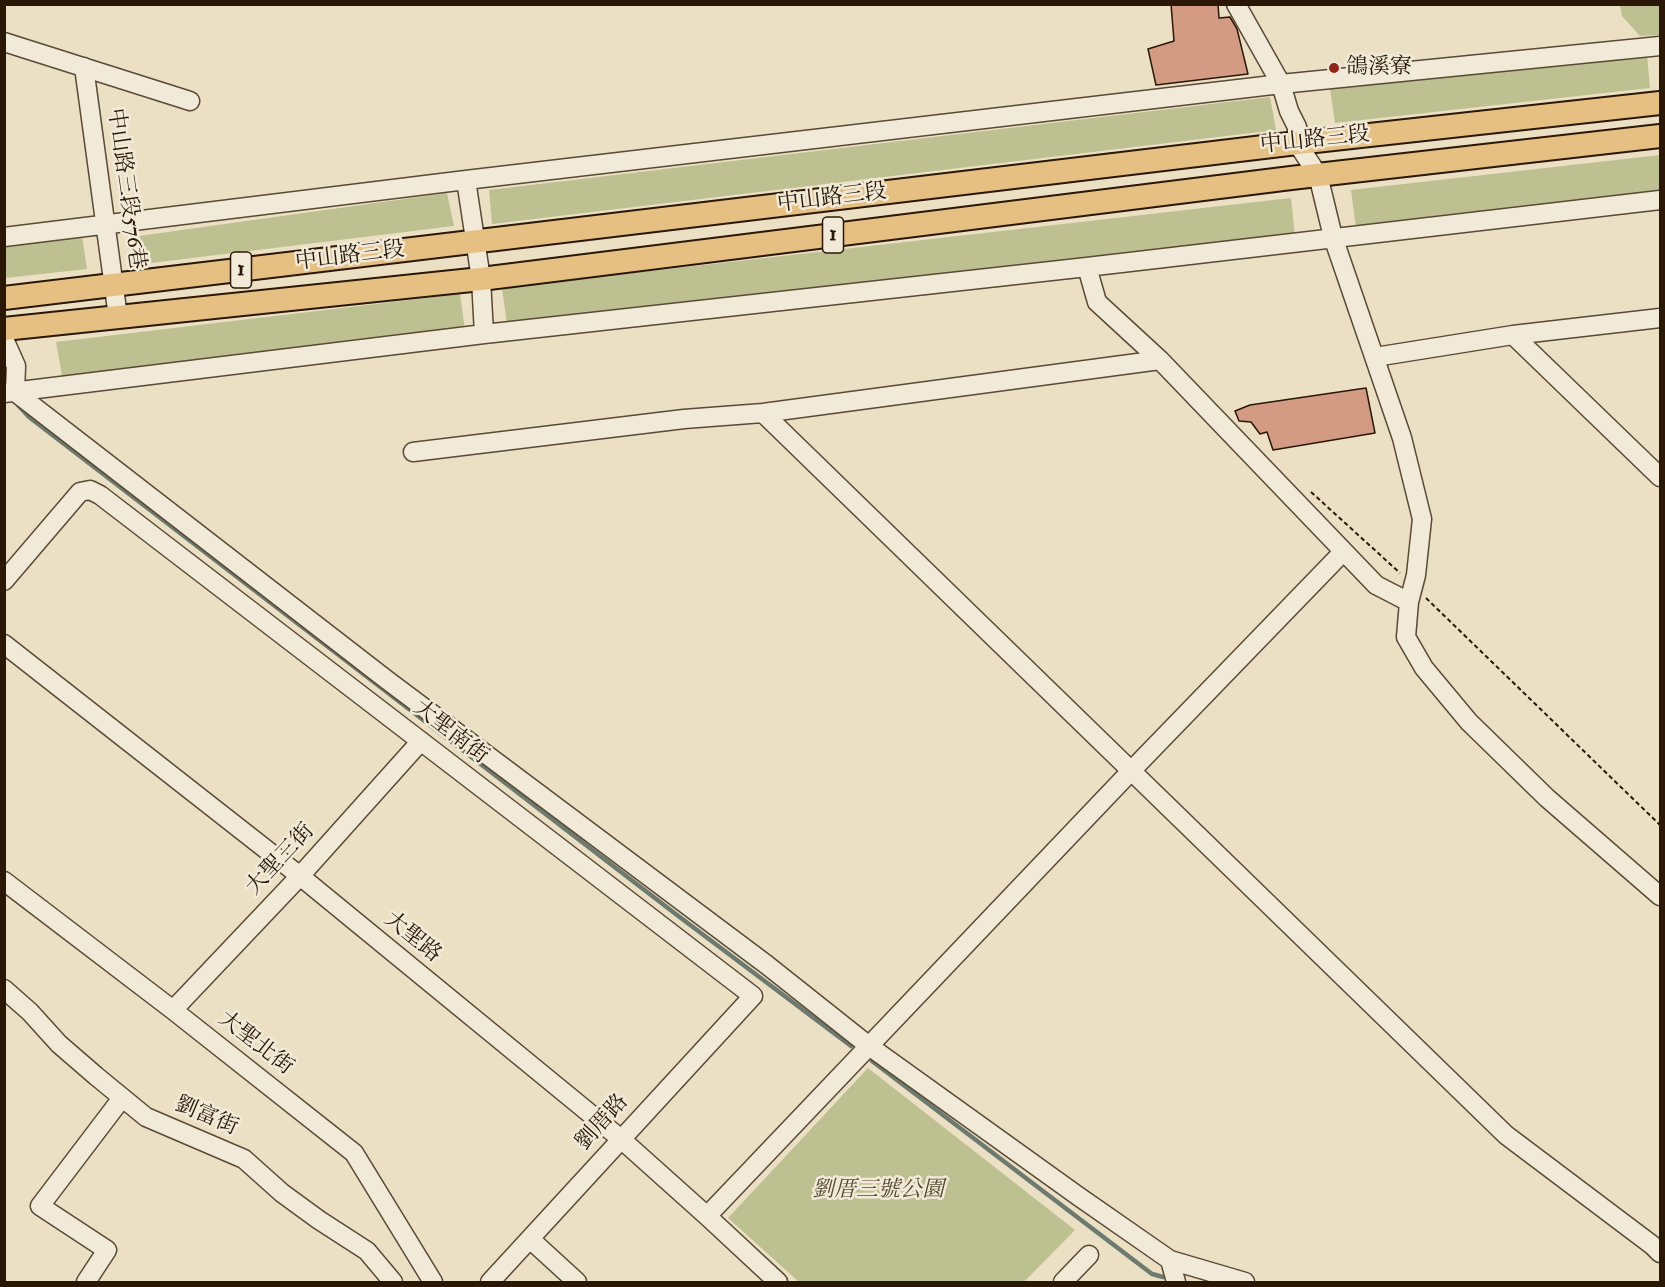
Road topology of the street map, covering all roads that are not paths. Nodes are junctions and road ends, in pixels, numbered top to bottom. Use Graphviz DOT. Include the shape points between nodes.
graph roads {
  1 [pos="1236,4"];
  2 [pos="4,42"];
  3 [pos="1660,46"];
  4 [pos="84,68"];
  5 [pos="1281,84"];
  6 [pos="190,101"];
  7 [pos="1660,103"];
  8 [pos="1660,136"];
  9 [pos="1297,142"];
  10 [pos="1318,175"];
  11 [pos="466,180"];
  12 [pos="1660,200"];
  13 [pos="106,224"];
  14 [pos="4,237"];
  15 [pos="1333,237"];
  16 [pos="477,242"];
  17 [pos="1087,267"];
  18 [pos="481,279"];
  19 [pos="114,285"];
  20 [pos="4,298"];
  21 [pos="118,317"];
  22 [pos="1660,318"];
  23 [pos="4,329"];
  24 [pos="484,334"];
  25 [pos="1514,335"];
  26 [pos="4,339"];
  27 [pos="1375,357"];
  28 [pos="1160,360"];
  29 [pos="10,392"];
  30 [pos="763,413"];
  31 [pos="413,452"];
  32 [pos="1660,477"];
  33 [pos="1343,552"];
  34 [pos="4,581"];
  35 [pos="1409,602"];
  36 [pos="4,644"];
  37 [pos="421,741"];
  38 [pos="1131,771"];
  39 [pos="300,876"];
  40 [pos="4,881"];
  41 [pos="1660,896"];
  42 [pos="4,989"];
  43 [pos="753,996"];
  44 [pos="173,1010"];
  45 [pos="869,1046"];
  46 [pos="122,1098"];
  47 [pos="621,1139"];
  48 [pos="707,1216"];
  49 [pos="530,1239"];
  50 [pos="1658,1245"];
  51 [pos="1089,1255"];
  52 [pos="1170,1260"];
  53 [pos="86,1282"];
  54 [pos="393,1282"];
  55 [pos="433,1282"];
  56 [pos="490,1282"];
  57 [pos="577,1282"];
  58 [pos="778,1282"];
  59 [pos="1063,1282"];
  60 [pos="1176,1282"];
  61 [pos="1245,1282"];
  1 -- 5 [label="street"];
  2 -- 4 [label="street, 中山路三段576巷"];
  3 -- 5 [label="street"];
  4 -- 6 [label="street, 中山路三段576巷"];
  4 -- 13 [label="street, 中山路三段576巷"];
  5 -- 9 [label="street" via="1296,127"];
  5 -- 11 [label="street"];
  7 -- 9 [label="main road, 中山路三段 / 1"];
  8 -- 10 [label="main road, 中山路三段 / 1"];
  9 -- 10 [label="street"];
  9 -- 16 [label="main road, 中山路三段 / 1"];
  10 -- 15 [label="street"];
  10 -- 18 [label="main road, 中山路三段 / 1"];
  11 -- 13 [label="street"];
  11 -- 16 [label="street"];
  12 -- 15 [label="street"];
  13 -- 14 [label="street"];
  13 -- 19 [label="street, 中山路三段576巷"];
  15 -- 17 [label="street"];
  15 -- 27 [label="street"];
  16 -- 18 [label="street"];
  16 -- 19 [label="main road, 中山路三段 / 1"];
  17 -- 24 [label="street"];
  17 -- 28 [label="street" via="1097,302"];
  18 -- 21 [label="main road, 中山路三段 / 1"];
  18 -- 24 [label="street"];
  19 -- 20 [label="main road, 中山路三段 / 1"];
  19 -- 21 [label="street, 中山路三段576巷"];
  21 -- 23 [label="main road, 中山路三段 / 1"];
  22 -- 25 [label="street"];
  24 -- 29 [label="street"];
  25 -- 27 [label="street"];
  25 -- 32 [label="street"];
  26 -- 29 [label="street" via="16,366"];
  27 -- 35 [label="street" via="1402,438 1422,519"];
  28 -- 30 [label="street"];
  28 -- 33 [label="street"];
  29 -- 45 [label="street"];
  30 -- 31 [label="street"];
  30 -- 38 [label="street"];
  33 -- 35 [label="street" via="1376,585"];
  33 -- 38 [label="street"];
  34 -- 37 [label="street, 大聖南街" via="80,492 90,490"];
  35 -- 41 [label="street" via="1406,637 1424,668 1469,722 1547,798"];
  36 -- 39 [label="street, 大聖路"];
  37 -- 39 [label="street, 大聖三街"];
  37 -- 43 [label="street, 大聖南街"];
  38 -- 45 [label="street"];
  38 -- 50 [label="street" via="1506,1135"];
  39 -- 44 [label="street, 大聖三街"];
  39 -- 47 [label="street, 大聖路"];
  40 -- 44 [label="street, 大聖北街"];
  42 -- 46 [label="street, 劉富街" via="59,1044"];
  43 -- 47 [label="street, 劉厝路"];
  44 -- 55 [label="street, 大聖北街" via="354,1153"];
  45 -- 48 [label="street"];
  45 -- 52 [label="street"];
  46 -- 53 [label="street" via="40,1206 107,1250"];
  46 -- 54 [label="street, 劉富街" via="146,1117 244,1159 319,1220 367,1251"];
  47 -- 48 [label="street, 大聖路"];
  47 -- 49 [label="street, 劉厝路"];
  48 -- 58 [label="street, 大聖路"];
  49 -- 56 [label="street, 劉厝路"];
  49 -- 57 [label="street"];
  51 -- 59 [label="street"];
  52 -- 60 [label="street"];
  52 -- 61 [label="street"];
}
